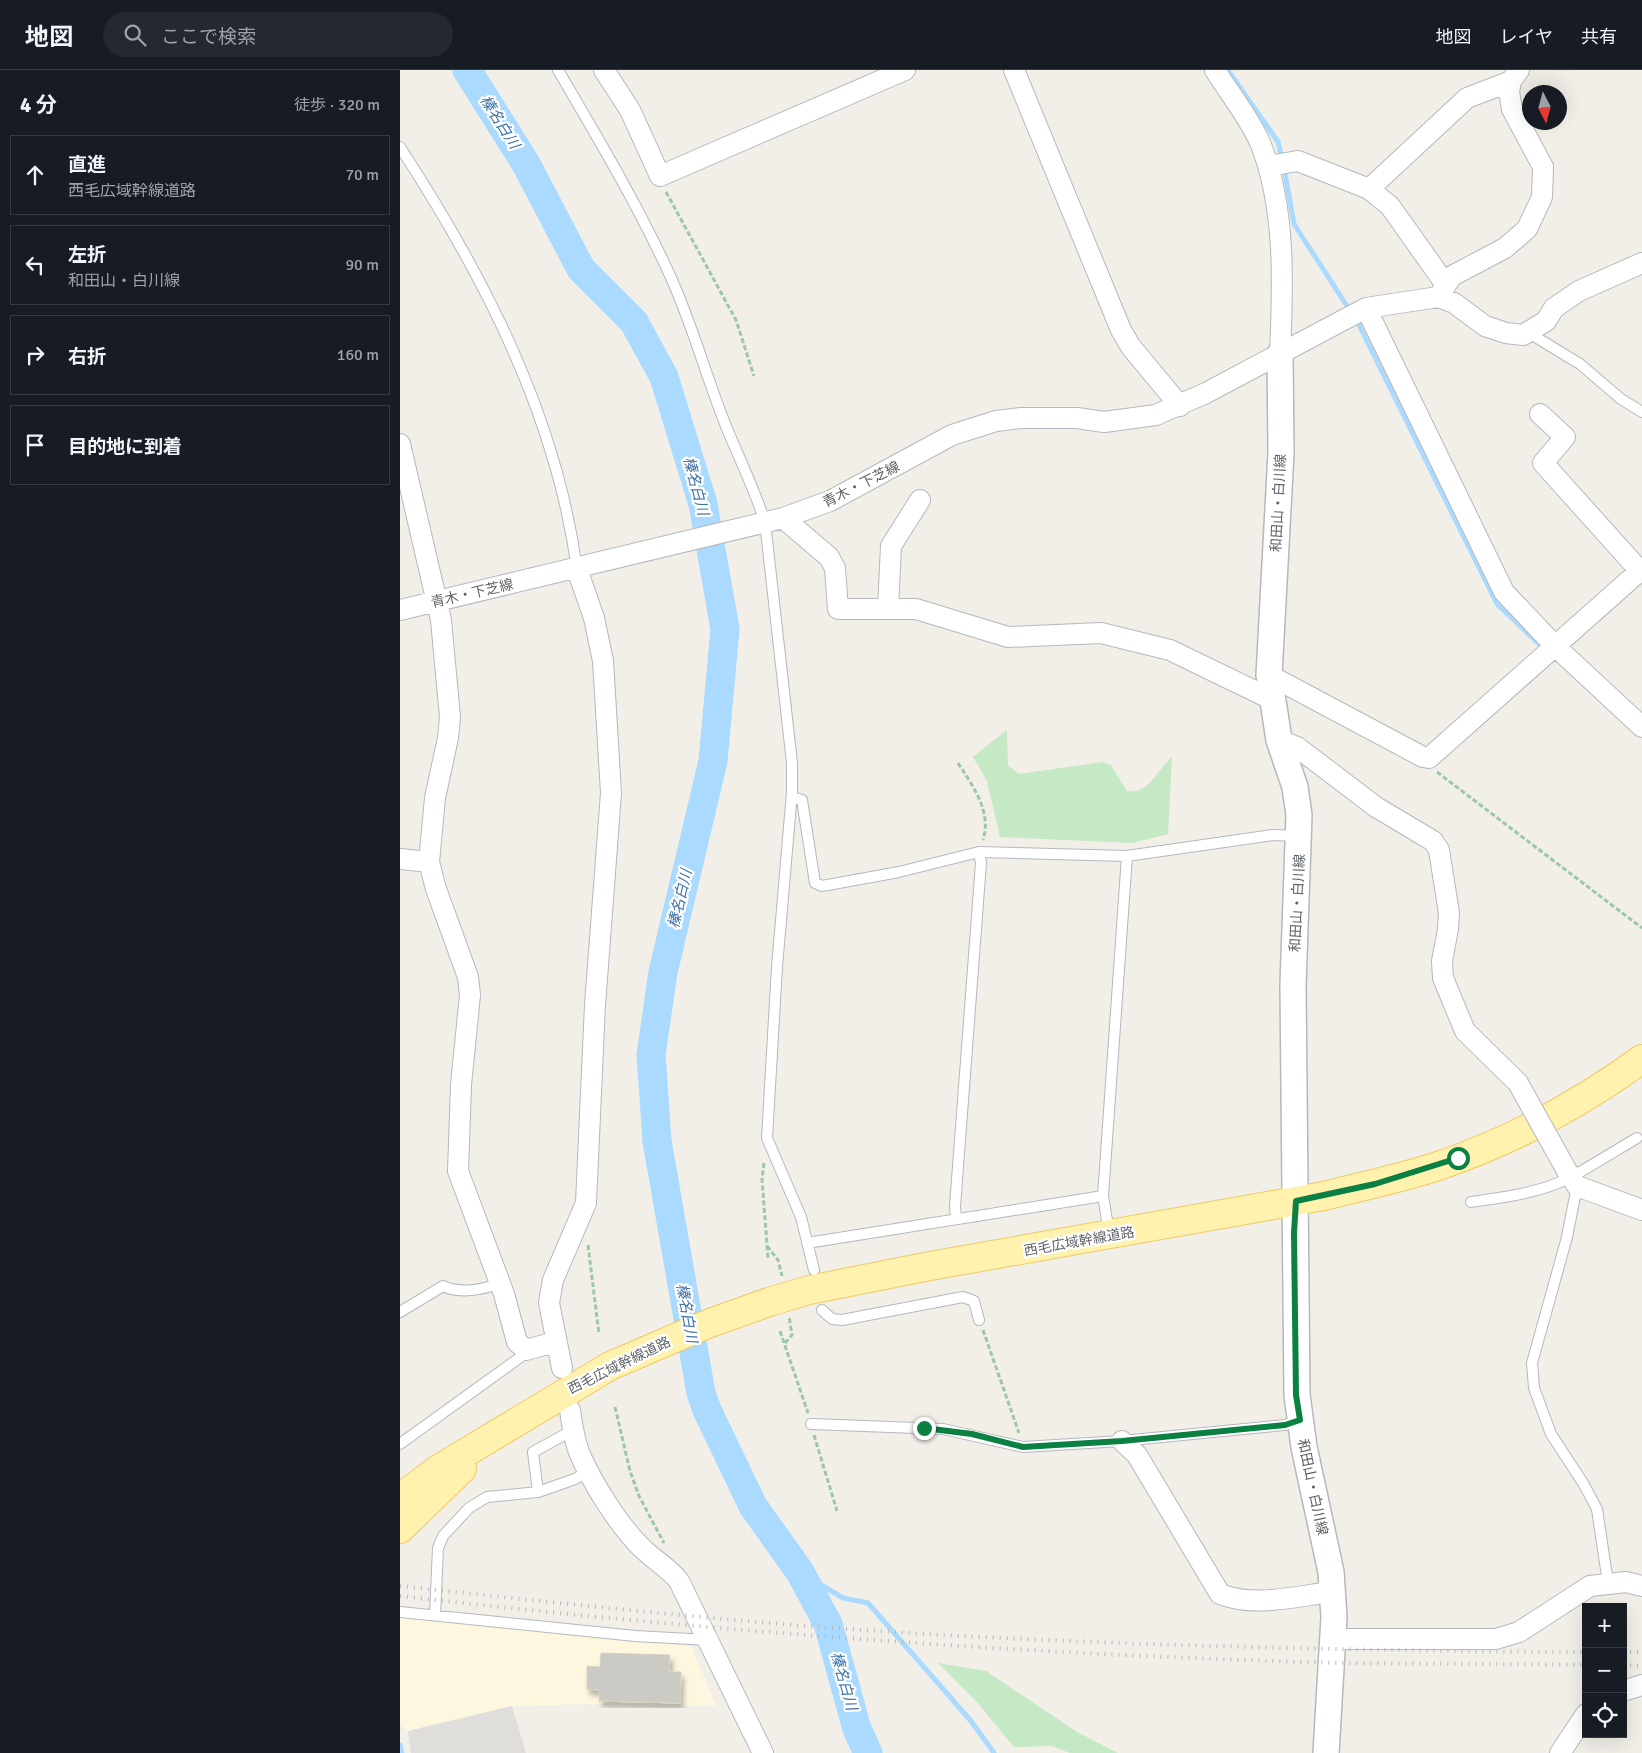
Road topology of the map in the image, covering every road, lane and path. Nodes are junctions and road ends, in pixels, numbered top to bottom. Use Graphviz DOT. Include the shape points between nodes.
graph roads {
  1 [pos="558,70"];
  2 [pos="604,70"];
  3 [pos="905,70"];
  4 [pos="1014,70"];
  5 [pos="1214,70"];
  6 [pos="1515,76"];
  7 [pos="400,148"];
  8 [pos="1270,166"];
  9 [pos="660,176"];
  10 [pos="1369,189"];
  11 [pos="1642,263"];
  12 [pos="1442,291"];
  13 [pos="1366,308"];
  14 [pos="1529,333"];
  15 [pos="1280,354"];
  16 [pos="754,376"];
  17 [pos="1180,406"];
  18 [pos="1642,412"];
  19 [pos="1540,414"];
  20 [pos="400,444"];
  21 [pos="920,500"];
  22 [pos="766,522"];
  23 [pos="585,567"];
  24 [pos="1641,570"];
  25 [pos="437,601"];
  26 [pos="888,608"];
  27 [pos="400,610"];
  28 [pos="1556,647"];
  29 [pos="1269,675"];
  30 [pos="1271,699"];
  31 [pos="1642,727"];
  32 [pos="1279,740"];
  33 [pos="1429,758"];
  34 [pos="958,763"];
  35 [pos="792,797"];
  36 [pos="1300,836"];
  37 [pos="979,852"];
  38 [pos="1127,856"];
  39 [pos="400,859"];
  40 [pos="429,862"];
  41 [pos="1642,928"];
  42 [pos="1642,1059"];
  43 [pos="767,1138"];
  44 [pos="1637,1138"];
  45 [pos="1572,1178"];
  46 [pos="1103,1196"];
  47 [pos="1296,1201"];
  48 [pos="1470,1202"];
  49 [pos="584,1210"];
  50 [pos="1642,1210"];
  51 [pos="956,1219"];
  52 [pos="1110,1236"];
  53 [pos="807,1243"];
  54 [pos="767,1246"];
  55 [pos="768,1258"];
  56 [pos="814,1270"];
  57 [pos="783,1278"];
  58 [pos="500,1282"];
  59 [pos="779,1309"];
  60 [pos="822,1310"];
  61 [pos="400,1312"];
  62 [pos="979,1320"];
  63 [pos="780,1331"];
  64 [pos="599,1334"];
  65 [pos="555,1342"];
  66 [pos="784,1343"];
  67 [pos="526,1350"];
  68 [pos="562,1368"];
  69 [pos="615,1407"];
  70 [pos="570,1410"];
  71 [pos="1300,1420"];
  72 [pos="516,1422"];
  73 [pos="811,1424"];
  74 [pos="573,1430"];
  75 [pos="1122,1441"];
  76 [pos="400,1444"];
  77 [pos="1023,1447"];
  78 [pos="588,1471"];
  79 [pos="538,1492"];
  80 [pos="400,1498"];
  81 [pos="837,1511"];
  82 [pos="400,1529"];
  83 [pos="673,1573"];
  84 [pos="1608,1583"];
  85 [pos="1642,1586"];
  86 [pos="1332,1592"];
  87 [pos="400,1612"];
  88 [pos="435,1615"];
  89 [pos="1333,1639"];
  90 [pos="710,1640"];
  91 [pos="1642,1685"];
  92 [pos="1627,1691"];
  93 [pos="1582,1720"];
  94 [pos="763,1753"];
  95 [pos="1326,1753"];
  96 [pos="1560,1753"];
  1 -- 22 [label="lane" via="628,191 668,270"];
  2 -- 9 [label="street" via="630,110"];
  3 -- 9 [label="street"];
  4 -- 17 [label="street" via="1121,330 1131,347"];
  5 -- 8 [label="street, 和田山・白川線" via="1260,143"];
  6 -- 10 [label="street" via="1467,98"];
  6 -- 12 [label="street" via="1509,92 1512,109 1544,167 1542,197 1527,229 1505,248 1452,276"];
  7 -- 23 [label="lane" via="488,297 529,386"];
  8 -- 10 [label="street" via="1298,162"];
  8 -- 15 [label="street, 和田山・白川線" via="1284,278"];
  9 -- 16 [label="path" via="736,320"];
  10 -- 12 [label="street" via="1390,206"];
  11 -- 14 [label="street" via="1579,291 1554,308 1546,321"];
  12 -- 13 [label="street, 青木・下芝線"];
  12 -- 14 [label="street" via="1485,326 1506,333"];
  13 -- 15 [label="street, 青木・下芝線"];
  13 -- 28 [label="street" via="1504,592"];
  14 -- 18 [label="lane" via="1580,364 1621,399"];
  15 -- 17 [label="street, 青木・下芝線"];
  15 -- 29 [label="street, 和田山・白川線" via="1281,453"];
  17 -- 22 [label="street, 青木・下芝線" via="1156,415 1125,420 1021,418 973,427 952,435 830,501"];
  19 -- 24 [label="street" via="1566,437 1543,464"];
  20 -- 25 [label="street"];
  21 -- 26 [label="street" via="891,546"];
  22 -- 23 [label="street, 青木・下芝線"];
  22 -- 26 [label="street" via="829,556 835,568 838,609"];
  22 -- 35 [label="lane" via="792,763"];
  23 -- 25 [label="street, 青木・下芝線"];
  23 -- 49 [label="street" via="603,661 611,793 594,1005"];
  24 -- 28 [label="street"];
  25 -- 27 [label="street, 青木・下芝線"];
  25 -- 40 [label="street" via="450,717 435,798"];
  26 -- 30 [label="street" via="916,609 1008,637 1101,633 1170,650"];
  28 -- 31 [label="street"];
  28 -- 33 [label="street"];
  29 -- 30 [label="street, 和田山・白川線"];
  29 -- 33 [label="street" via="1423,758"];
  30 -- 32 [label="street, 和田山・白川線"];
  32 -- 36 [label="street, 和田山・白川線" via="1295,787"];
  32 -- 45 [label="street, bridge" via="1297,747 1376,808 1433,841 1439,850 1449,912 1442,961 1443,978 1465,1031 1518,1083"];
  33 -- 41 [label="path" via="1435,771"];
  34 -- 37 [label="path" via="983,809 987,827"];
  35 -- 37 [label="lane" via="802,800 815,883 822,886 899,872"];
  35 -- 43 [label="lane" via="777,967"];
  36 -- 38 [label="lane" via="1265,836"];
  36 -- 47 [label="street, 和田山・白川線" via="1293,985"];
  37 -- 38 [label="lane"];
  37 -- 51 [label="lane" via="981,863"];
  38 -- 46 [label="lane"];
  39 -- 40 [label="street"];
  40 -- 58 [label="street" via="468,977 470,996 461,1085 458,1171"];
  42 -- 47 [label="main road, 西毛広域幹線道路" via="1604,1087 1508,1139 1441,1165"];
  43 -- 53 [label="lane" via="801,1217"];
  43 -- 54 [label="path" via="762,1180"];
  44 -- 45 [label="lane"];
  45 -- 48 [label="lane" via="1531,1191"];
  45 -- 50 [label="street"];
  45 -- 84 [label="lane" via="1566,1237 1531,1375 1551,1434 1597,1509"];
  46 -- 51 [label="lane"];
  46 -- 52 [label="lane"];
  47 -- 52 [label="main road, 西毛広域幹線道路"];
  47 -- 71 [label="street, 和田山・白川線" via="1296,1395"];
  49 -- 64 [label="path"];
  49 -- 65 [label="street" via="554,1280 549,1303"];
  51 -- 53 [label="lane"];
  52 -- 59 [label="main road, 西毛広域幹線道路" via="849,1282"];
  53 -- 56 [label="lane"];
  54 -- 55 [label="path"];
  54 -- 57 [label="path" via="778,1260"];
  58 -- 61 [label="lane" via="458,1291 443,1286"];
  58 -- 67 [label="street" via="517,1342"];
  59 -- 66 [label="path" via="792,1335"];
  59 -- 72 [label="main road, 西毛広域幹線道路" via="710,1323 610,1366"];
  60 -- 62 [label="lane" via="832,1319 842,1320 963,1296 974,1301"];
  62 -- 77 [label="path"];
  63 -- 66 [label="path"];
  65 -- 67 [label="street"];
  65 -- 68 [label="street"];
  66 -- 73 [label="path"];
  67 -- 76 [label="lane"];
  69 -- 83 [label="path" via="630,1471 639,1496 664,1543"];
  70 -- 74 [label="street"];
  71 -- 75 [label="lane" via="1285,1425"];
  71 -- 86 [label="street, 和田山・白川線" via="1331,1572"];
  72 -- 80 [label="main road, 西毛広域幹線道路" via="440,1468"];
  72 -- 82 [label="main road, 西毛広域幹線道路"];
  73 -- 77 [label="lane" via="943,1429"];
  73 -- 81 [label="path"];
  74 -- 78 [label="street"];
  74 -- 79 [label="lane" via="533,1452"];
  75 -- 77 [label="lane"];
  75 -- 86 [label="street" via="1137,1455 1220,1594 1253,1601"];
  78 -- 79 [label="lane"];
  78 -- 83 [label="street" via="628,1534"];
  79 -- 88 [label="lane" via="487,1498 469,1508 443,1536 438,1548"];
  83 -- 90 [label="street"];
  84 -- 85 [label="street" via="1626,1582"];
  84 -- 89 [label="street" via="1590,1586 1519,1632 1496,1638"];
  86 -- 89 [label="street, 和田山・白川線"];
  87 -- 88 [label="lane"];
  88 -- 90 [label="lane" via="635,1636"];
  89 -- 95 [label="street, 和田山・白川線"];
  90 -- 94 [label="street"];
  91 -- 92 [label="street"];
  93 -- 96 [label="street"];
}
